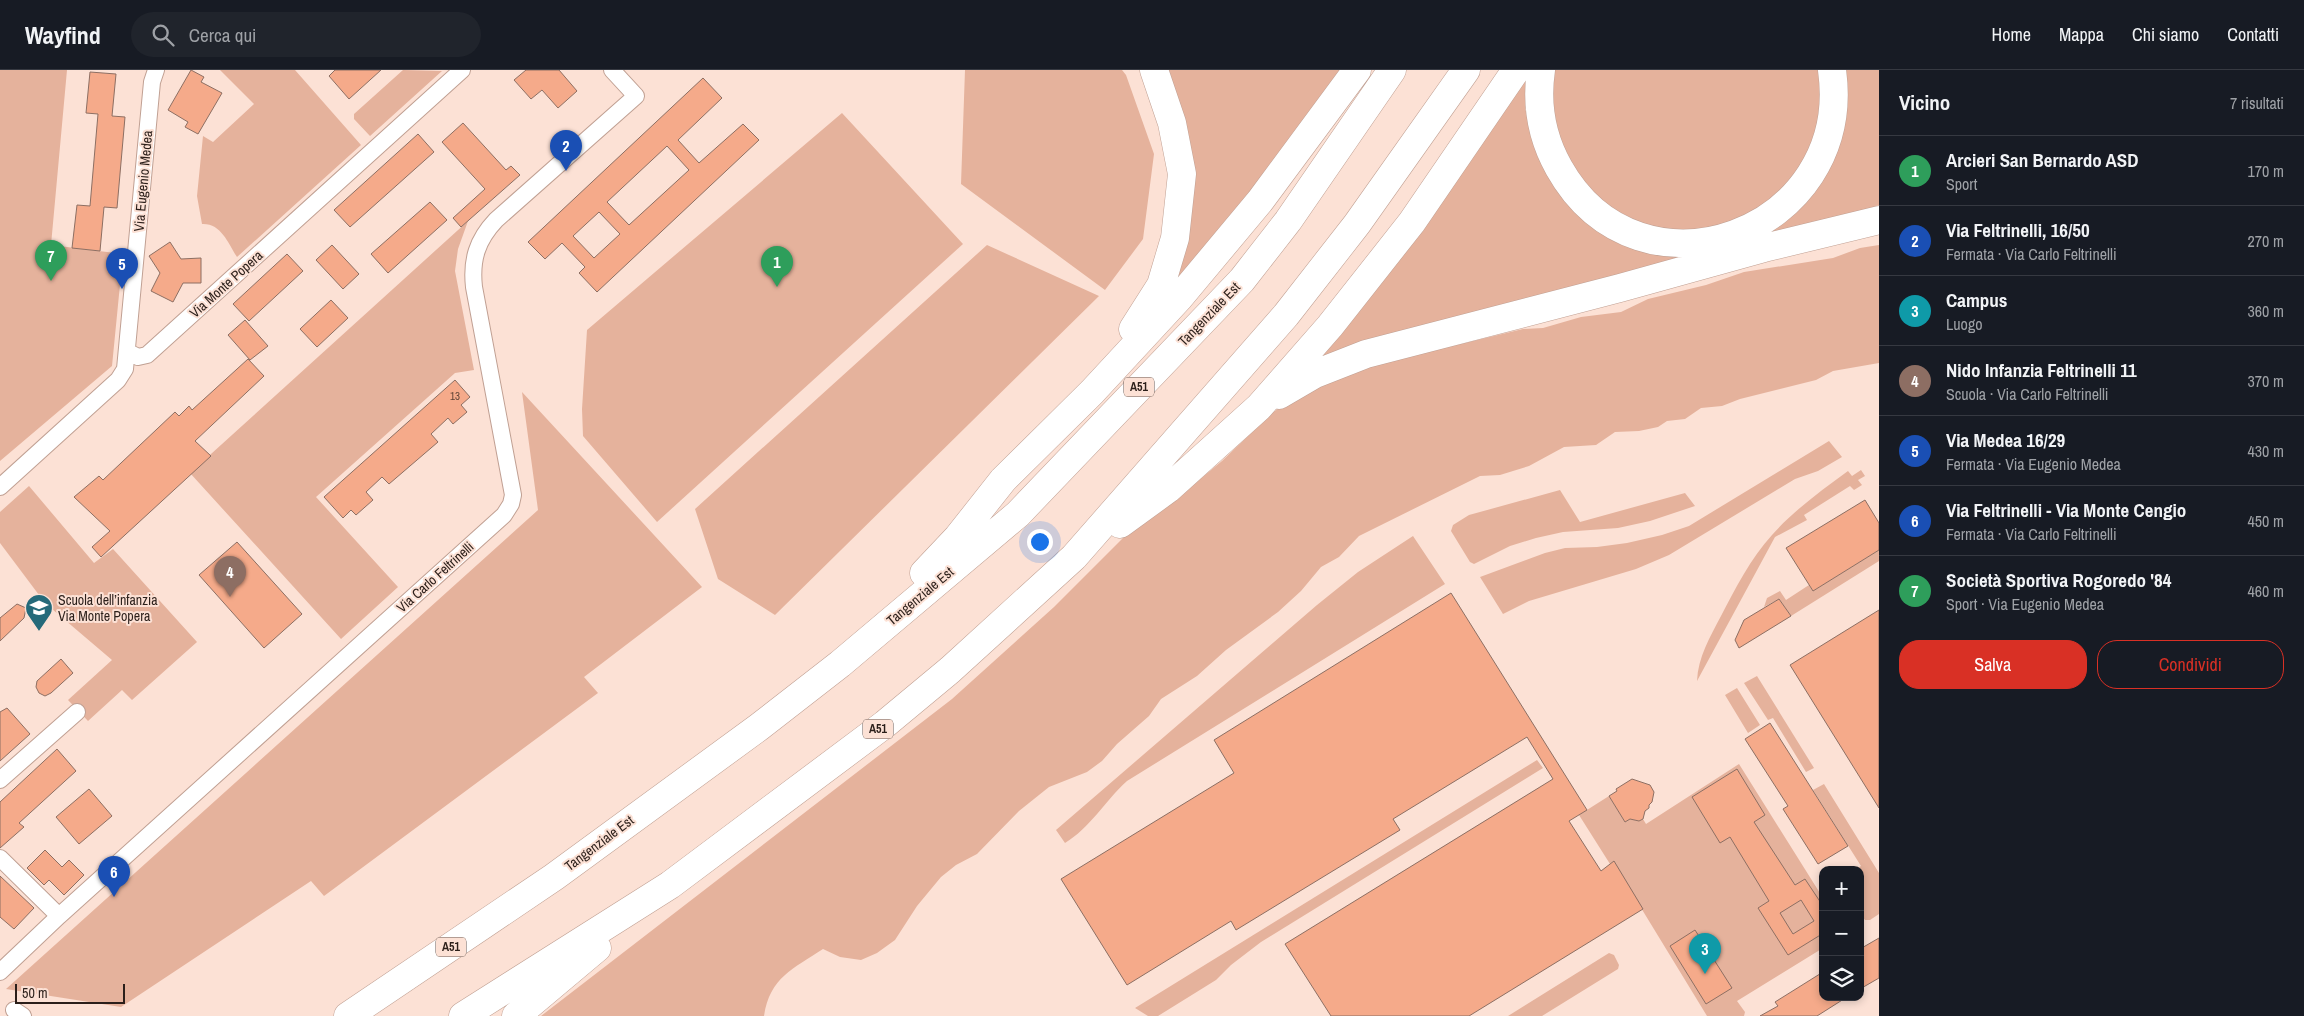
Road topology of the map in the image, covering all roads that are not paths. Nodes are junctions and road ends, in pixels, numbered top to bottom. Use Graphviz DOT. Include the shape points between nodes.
graph roads {
  1 [pos="156,70"];
  2 [pos="462,70"];
  3 [pos="612,70"];
  4 [pos="1154,70"];
  5 [pos="1356,70"];
  6 [pos="1392,70"];
  7 [pos="1466,70"];
  8 [pos="1516,70"];
  9 [pos="1541,70"];
  10 [pos="1832,70"];
  11 [pos="1879,220"];
  12 [pos="1879,235"];
  13 [pos="1620,288"];
  14 [pos="128,352"];
  15 [pos="1092,392"];
  16 [pos="1259,407"];
  17 [pos="0,487"];
  18 [pos="1074,557"];
  19 [pos="840,664"];
  20 [pos="77,712"];
  21 [pos="0,780"];
  22 [pos="0,858"];
  23 [pos="670,884"];
  24 [pos="59,916"];
  25 [pos="0,972"];
  26 [pos="348,1016"];
  27 [pos="463,1016"];
  28 [pos="516,1016"];
  1 -- 14 [label="street, Via Eugenio Medea" via="152,82"];
  2 -- 14 [label="street, Via Monte Popera" via="147,355 138,357"];
  3 -- 24 [label="street, Via Carlo Feltrinelli" via="636,96 496,220 485,231 474,258 474,287 513,495 504,515"];
  4 -- 15 [label="highway" via="1172,123 1182,174 1175,238 1161,285"];
  5 -- 15 [label="highway" via="1260,200 1179,298"];
  6 -- 19 [label="highway, Tangenziale Est / A51" via="1288,221 1242,280 1018,514"];
  7 -- 18 [label="highway, A51" via="1357,224 1286,315"];
  8 -- 16 [label="highway" via="1412,222 1330,326"];
  9 -- 10 [label="highway" via="1540,106 1544,135 1557,165 1573,188 1600,215 1630,232 1672,242 1694,243 1715,241 1752,227 1782,208 1806,182 1829,133 1834,99"];
  11 -- 13 [label="highway"];
  12 -- 13 [label="highway" via="1804,247 1678,279"];
  13 -- 16 [label="highway" via="1366,354 1314,374"];
  14 -- 17 [label="street" via="126,369 118,380"];
  15 -- 19 [label="highway" via="1003,480 958,537"];
  16 -- 18 [label="highway" via="1168,489"];
  18 -- 23 [label="highway, A51" via="950,670 885,724"];
  19 -- 26 [label="highway, Tangenziale Est / A51" via="554,877"];
  20 -- 21 [label="street"];
  22 -- 24 [label="street"];
  23 -- 27 [label="highway, A51"];
  23 -- 28 [label="highway"];
  24 -- 25 [label="street, Via Carlo Feltrinelli"];
}
